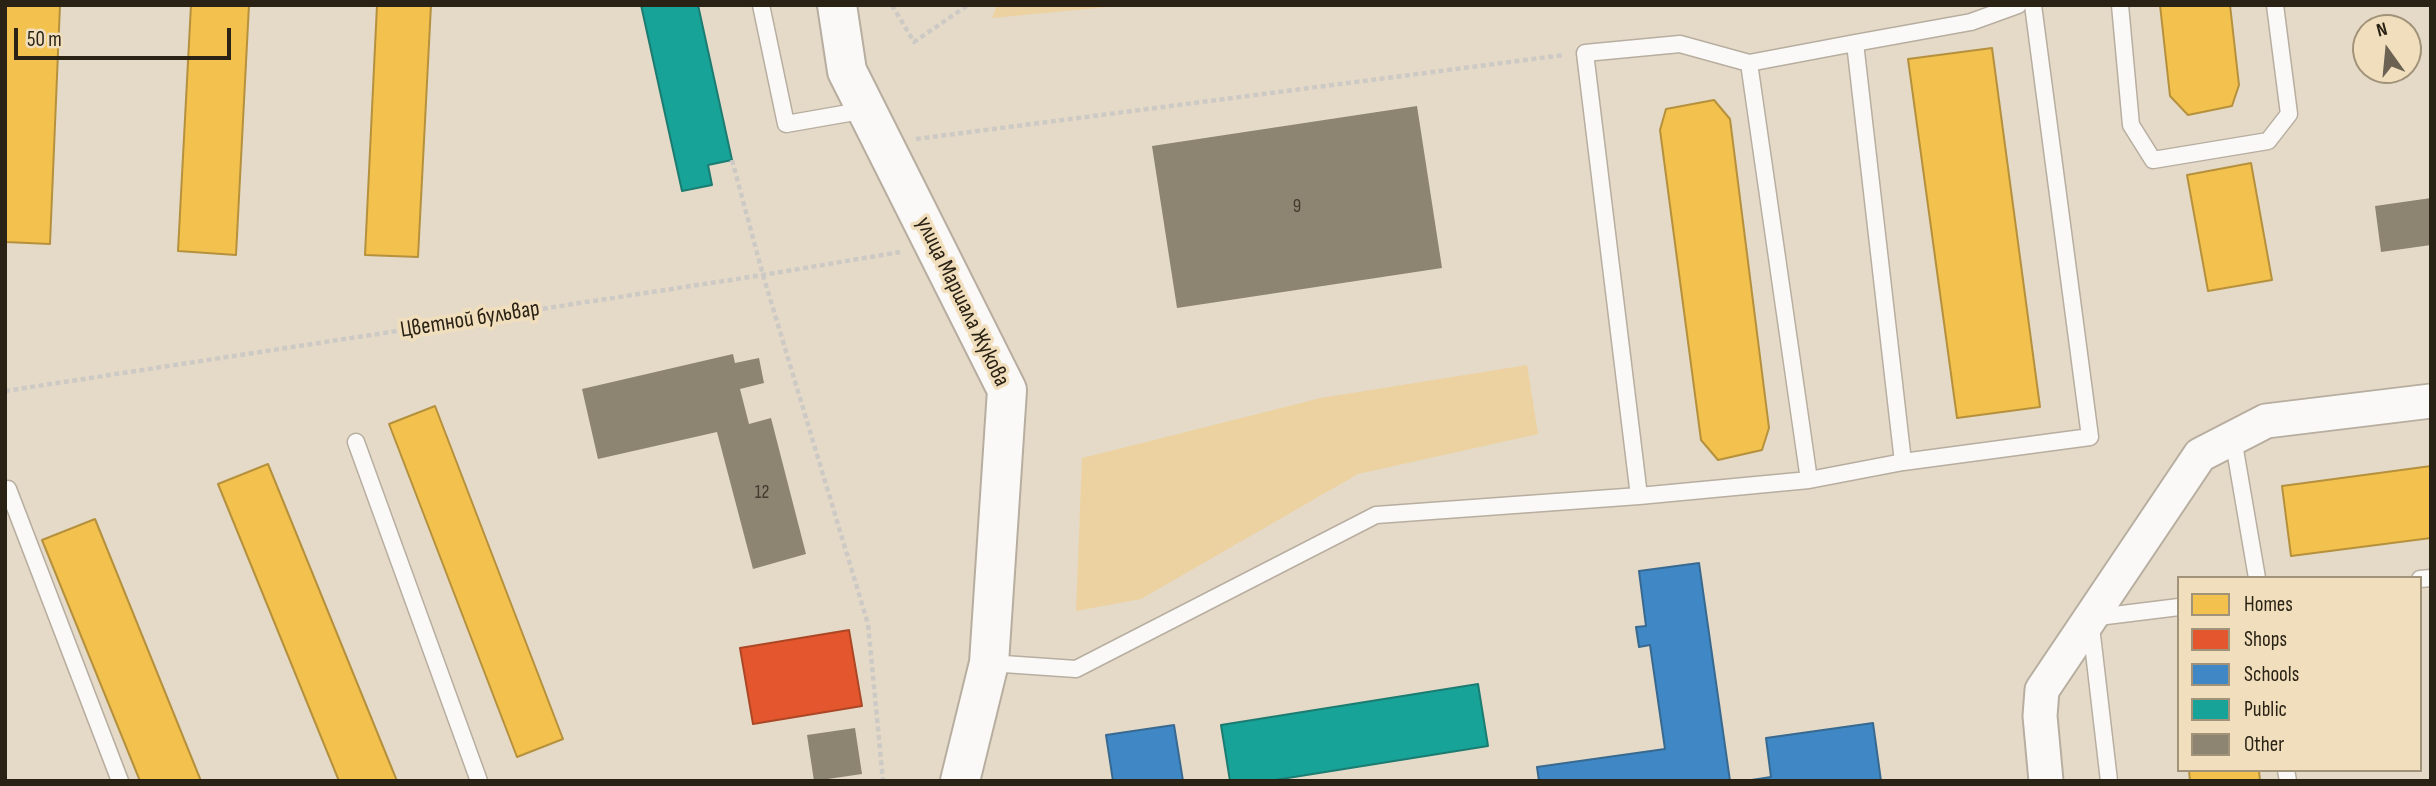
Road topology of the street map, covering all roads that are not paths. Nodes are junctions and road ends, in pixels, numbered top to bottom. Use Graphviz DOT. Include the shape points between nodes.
graph roads {
  1 [pos="761,5"];
  2 [pos="837,5"];
  3 [pos="2018,5"];
  4 [pos="2033,5"];
  5 [pos="2120,5"];
  6 [pos="2276,5"];
  7 [pos="1855,43"];
  8 [pos="1749,63"];
  9 [pos="866,110"];
  10 [pos="2431,401"];
  11 [pos="2233,438"];
  12 [pos="356,442"];
  13 [pos="1903,462"];
  14 [pos="1809,480"];
  15 [pos="8,489"];
  16 [pos="1639,496"];
  17 [pos="2257,576"];
  18 [pos="2177,607"];
  19 [pos="2090,618"];
  20 [pos="989,663"];
  21 [pos="120,781"];
  22 [pos="480,781"];
  23 [pos="960,781"];
  24 [pos="2046,781"];
  25 [pos="2109,781"];
  1 -- 9 [label="lane" via="786,124"];
  2 -- 9 [label="street, улица Маршала Жукова" via="847,71"];
  3 -- 7 [label="lane" via="1971,22"];
  4 -- 13 [label="lane" via="2091,437"];
  5 -- 6 [label="lane" via="2131,125 2153,160 2268,141 2289,114"];
  7 -- 8 [label="lane"];
  7 -- 13 [label="lane"];
  8 -- 14 [label="lane"];
  8 -- 16 [label="lane" via="1679,44 1586,52"];
  9 -- 20 [label="street, улица Маршала Жукова" via="1007,390"];
  10 -- 11 [label="street" via="2266,421"];
  11 -- 17 [label="lane"];
  11 -- 19 [label="street" via="2200,455"];
  12 -- 22 [label="lane"];
  13 -- 14 [label="lane"];
  14 -- 16 [label="lane"];
  15 -- 21 [label="lane"];
  16 -- 20 [label="lane" via="1376,515 1076,669"];
  18 -- 19 [label="lane"];
  19 -- 24 [label="street" via="2042,690"];
  19 -- 25 [label="lane"];
  20 -- 23 [label="street, улица Маршала Жукова"];
}
